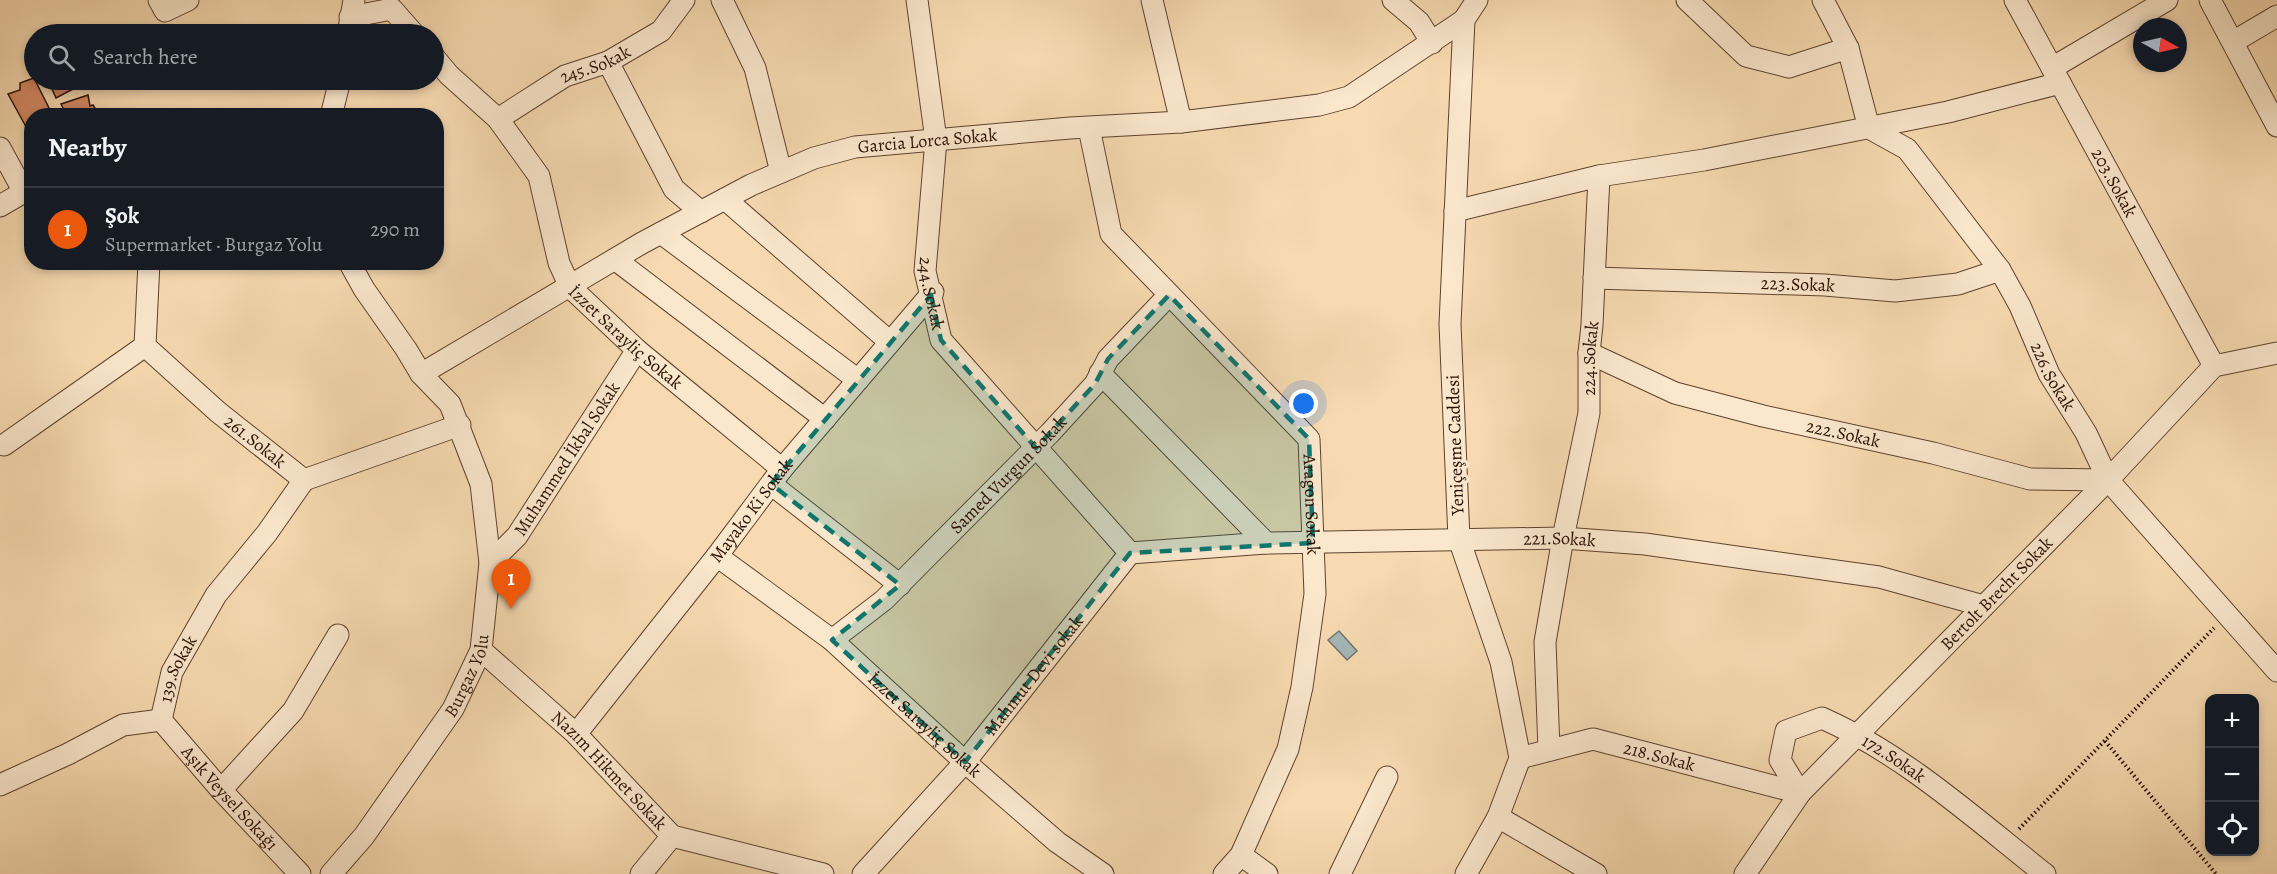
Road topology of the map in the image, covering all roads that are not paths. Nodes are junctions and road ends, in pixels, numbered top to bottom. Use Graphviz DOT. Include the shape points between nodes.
graph roads {
  1 [pos="188,0"];
  2 [pos="684,0"];
  3 [pos="722,0"];
  4 [pos="917,0"];
  5 [pos="1152,0"];
  6 [pos="1393,0"];
  7 [pos="1477,0"];
  8 [pos="1687,0"];
  9 [pos="1823,0"];
  10 [pos="2015,0"];
  11 [pos="2167,0"];
  12 [pos="2210,0"];
  13 [pos="394,4"];
  14 [pos="162,5"];
  15 [pos="2277,16"];
  16 [pos="351,17"];
  17 [pos="1464,21"];
  18 [pos="407,24"];
  19 [pos="2233,42"];
  20 [pos="1432,43"];
  21 [pos="1848,48"];
  22 [pos="608,62"];
  23 [pos="444,68"];
  24 [pos="2056,76"];
  25 [pos="338,90"];
  26 [pos="333,108"];
  27 [pos="498,119"];
  28 [pos="1181,122"];
  29 [pos="2277,126"];
  30 [pos="1089,128"];
  31 [pos="1869,128"];
  32 [pos="936,140"];
  33 [pos="0,148"];
  34 [pos="781,172"];
  35 [pos="1599,176"];
  36 [pos="24,186"];
  37 [pos="24,194"];
  38 [pos="725,198"];
  39 [pos="0,206"];
  40 [pos="1455,211"];
  41 [pos="701,212"];
  42 [pos="661,233"];
  43 [pos="616,260"];
  44 [pos="149,270"];
  45 [pos="354,270"];
  46 [pos="2000,270"];
  47 [pos="1594,278"];
  48 [pos="570,287"];
  49 [pos="932,294"];
  50 [pos="1169,295"];
  51 [pos="890,342"];
  52 [pos="145,346"];
  53 [pos="637,350"];
  54 [pos="1589,353"];
  55 [pos="2277,353"];
  56 [pos="2214,366"];
  57 [pos="422,374"];
  58 [pos="1100,374"];
  59 [pos="858,380"];
  60 [pos="825,419"];
  61 [pos="460,425"];
  62 [pos="4,445"];
  63 [pos="1036,448"];
  64 [pos="776,476"];
  65 [pos="304,480"];
  66 [pos="2108,480"];
  67 [pos="1563,538"];
  68 [pos="1459,539"];
  69 [pos="1266,543"];
  70 [pos="1313,543"];
  71 [pos="1130,553"];
  72 [pos="717,556"];
  73 [pos="490,563"];
  74 [pos="900,585"];
  75 [pos="1984,606"];
  76 [pos="338,635"];
  77 [pos="832,640"];
  78 [pos="481,650"];
  79 [pos="2277,671"];
  80 [pos="161,720"];
  81 [pos="576,734"];
  82 [pos="1858,734"];
  83 [pos="1549,750"];
  84 [pos="1520,758"];
  85 [pos="965,762"];
  86 [pos="1387,777"];
  87 [pos="0,785"];
  88 [pos="221,790"];
  89 [pos="1800,793"];
  90 [pos="1498,817"];
  91 [pos="672,836"];
  92 [pos="1241,855"];
  93 [pos="300,874"];
  94 [pos="331,874"];
  95 [pos="641,874"];
  96 [pos="823,874"];
  97 [pos="864,874"];
  98 [pos="1103,874"];
  99 [pos="1224,874"];
  100 [pos="1267,874"];
  101 [pos="1340,874"];
  102 [pos="1466,874"];
  103 [pos="1596,874"];
  104 [pos="1745,874"];
  105 [pos="2045,874"];
  1 -- 14 [label="street"];
  2 -- 22 [label="street, 245.Sokak" via="661,31"];
  3 -- 34 [label="street" via="755,68"];
  4 -- 32 [label="street, 244.Sokak"];
  5 -- 28 [label="street"];
  6 -- 20 [label="street" via="1419,22"];
  7 -- 17 [label="street, Yeniçeşme Caddesi"];
  8 -- 21 [label="street" via="1746,56 1790,67"];
  9 -- 21 [label="street"];
  10 -- 24 [label="street, 203.Sokak"];
  11 -- 24 [label="street"];
  12 -- 19 [label="street"];
  13 -- 16 [label="street"];
  13 -- 18 [label="street"];
  15 -- 19 [label="street"];
  17 -- 20 [label="street, Garcia Lorca Sokak"];
  17 -- 40 [label="street, Yeniçeşme Caddesi"];
  19 -- 29 [label="street"];
  20 -- 28 [label="street, Garcia Lorca Sokak" via="1349,96 1319,105"];
  21 -- 31 [label="street"];
  22 -- 27 [label="street, 245.Sokak" via="565,76"];
  22 -- 41 [label="street" via="674,189"];
  23 -- 27 [label="street, İzzet Sarayliç Sokak"];
  24 -- 31 [label="street" via="1948,112"];
  24 -- 56 [label="street, 203.Sokak"];
  25 -- 26 [label="street"];
  27 -- 48 [label="street, İzzet Sarayliç Sokak" via="539,176 559,263"];
  28 -- 30 [label="street, Garcia Lorca Sokak"];
  30 -- 32 [label="street, Garcia Lorca Sokak"];
  30 -- 50 [label="street, Aragon Sokak" via="1110,234"];
  31 -- 35 [label="street"];
  31 -- 46 [label="street, 226.Sokak" via="1907,149"];
  32 -- 34 [label="street, Garcia Lorca Sokak" via="855,147"];
  32 -- 49 [label="street, 244.Sokak" via="925,271"];
  33 -- 36 [label="street"];
  34 -- 38 [label="street, Garcia Lorca Sokak"];
  35 -- 40 [label="street"];
  35 -- 47 [label="street, 224.Sokak"];
  37 -- 39 [label="street"];
  38 -- 41 [label="street, Garcia Lorca Sokak"];
  38 -- 51 [label="street"];
  40 -- 68 [label="street, Yeniçeşme Caddesi" via="1450,324"];
  41 -- 42 [label="street, Garcia Lorca Sokak"];
  42 -- 43 [label="street, Garcia Lorca Sokak"];
  42 -- 59 [label="street"];
  43 -- 48 [label="street, Garcia Lorca Sokak"];
  43 -- 60 [label="street"];
  44 -- 52 [label="street"];
  45 -- 57 [label="street, Burgaz Yolu"];
  46 -- 47 [label="street, 223.Sokak" via="1958,284 1895,291"];
  46 -- 66 [label="street, 226.Sokak" via="2049,374"];
  47 -- 54 [label="street, 224.Sokak"];
  48 -- 53 [label="street, İzzet Sarayliç Sokak"];
  48 -- 57 [label="street, Garcia Lorca Sokak"];
  49 -- 51 [label="street, Mayako Ki Sokak"];
  49 -- 63 [label="street, 244.Sokak" via="941,340"];
  50 -- 58 [label="street, Samed Vurgun Sokak" via="1108,359"];
  50 -- 70 [label="street, Aragon Sokak" via="1309,439"];
  51 -- 59 [label="street, Mayako Ki Sokak"];
  52 -- 62 [label="street"];
  52 -- 65 [label="street, 261.Sokak" via="218,412"];
  53 -- 64 [label="street, İzzet Sarayliç Sokak"];
  53 -- 73 [label="street, Muhammed İkbal Sokak" via="517,537"];
  54 -- 66 [label="street, 222.Sokak" via="1675,393 1763,416 1933,453 2030,479"];
  54 -- 67 [label="street, 224.Sokak" via="1589,413"];
  55 -- 56 [label="street"];
  56 -- 66 [label="street, Bertolt Brecht Sokak"];
  57 -- 61 [label="street, Burgaz Yolu" via="450,404"];
  58 -- 63 [label="street, Samed Vurgun Sokak"];
  58 -- 69 [label="street"];
  59 -- 60 [label="street, Mayako Ki Sokak"];
  60 -- 64 [label="street, Mayako Ki Sokak"];
  61 -- 65 [label="street"];
  61 -- 73 [label="street, Burgaz Yolu" via="481,484"];
  63 -- 71 [label="street, 244.Sokak"];
  63 -- 74 [label="street, Samed Vurgun Sokak"];
  64 -- 72 [label="street, Mayako Ki Sokak"];
  64 -- 74 [label="street, İzzet Sarayliç Sokak"];
  65 -- 80 [label="street, 139.Sokak" via="216,595 172,672"];
  66 -- 75 [label="street, Bertolt Brecht Sokak"];
  66 -- 79 [label="street"];
  67 -- 68 [label="street, 221.Sokak"];
  67 -- 75 [label="street, 221.Sokak" via="1645,544 1879,577"];
  67 -- 83 [label="street, 224.Sokak" via="1545,642"];
  68 -- 70 [label="street, 221.Sokak"];
  68 -- 84 [label="street, Yeniçeşme Caddesi" via="1501,662"];
  69 -- 70 [label="street, 221.Sokak"];
  69 -- 71 [label="street, 221.Sokak"];
  70 -- 92 [label="street, Aragon Sokak" via="1315,594 1302,687 1288,749"];
  71 -- 85 [label="street, Mahmut Devi sokak"];
  72 -- 77 [label="street, İzzet Sarayliç Sokak"];
  72 -- 81 [label="street, Mayako Ki Sokak"];
  73 -- 78 [label="street, Burgaz Yolu"];
  74 -- 77 [label="street, Samed Vurgun Sokak"];
  75 -- 82 [label="street, Bertolt Brecht Sokak"];
  76 -- 88 [label="street" via="293,711"];
  77 -- 85 [label="street, İzzet Sarayliç Sokak"];
  78 -- 81 [label="street, Nazım Hikmet Sokak"];
  78 -- 94 [label="street, Burgaz Yolu" via="453,709 364,836"];
  80 -- 87 [label="street, 139.Sokak" via="123,724"];
  80 -- 88 [label="street, Aşık Veysel Sokağı"];
  81 -- 91 [label="street, Nazım Hikmet Sokak"];
  82 -- 89 [label="street, Bertolt Brecht Sokak"];
  82 -- 89 [label="street, 172.Sokak" via="1822,718 1786,731 1780,760"];
  82 -- 105 [label="street, 172.Sokak" via="1939,789"];
  83 -- 84 [label="street, 218.Sokak"];
  83 -- 89 [label="street, 218.Sokak" via="1593,739"];
  84 -- 90 [label="street"];
  85 -- 97 [label="street, Mahmut Devi sokak"];
  85 -- 98 [label="street, İzzet Sarayliç Sokak" via="1057,842"];
  86 -- 101 [label="street"];
  88 -- 93 [label="street, Aşık Veysel Sokağı"];
  89 -- 104 [label="street, Bertolt Brecht Sokak"];
  90 -- 102 [label="street"];
  90 -- 103 [label="street"];
  91 -- 95 [label="street"];
  91 -- 96 [label="street, Nazım Hikmet Sokak"];
  92 -- 99 [label="street, Aragon Sokak"];
  92 -- 100 [label="street"];
}
